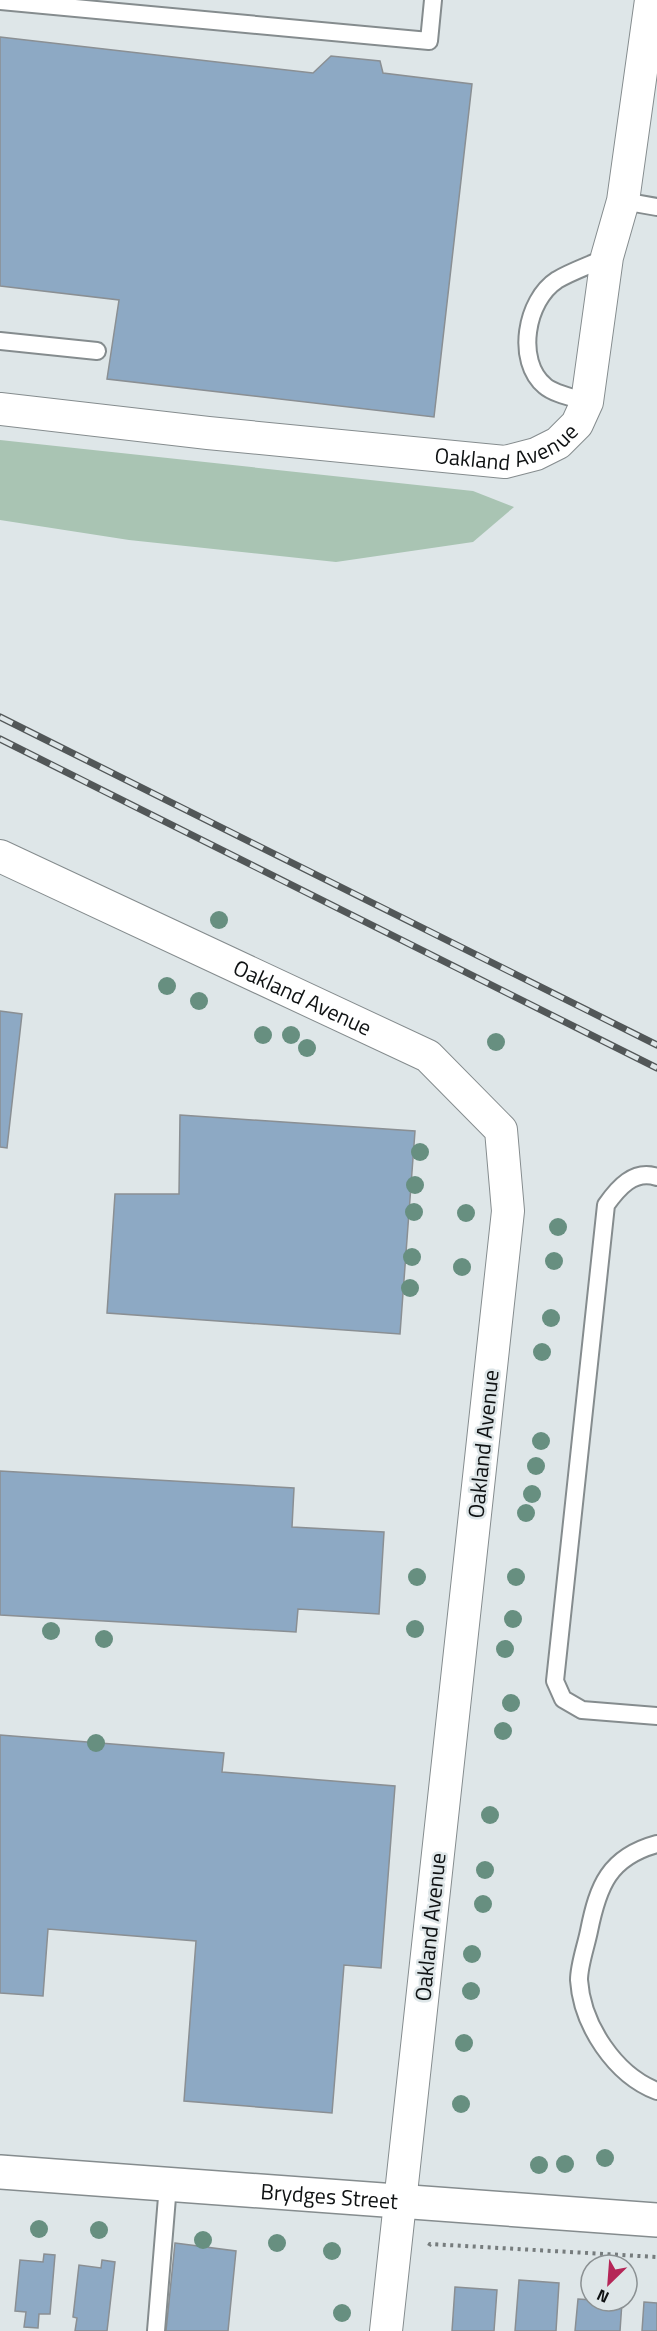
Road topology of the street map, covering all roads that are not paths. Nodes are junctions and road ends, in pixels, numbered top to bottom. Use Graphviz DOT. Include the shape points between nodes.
graph roads {
  1 [pos="432,0"];
  2 [pos="651,0"];
  3 [pos="0,1"];
  4 [pos="623,201"];
  5 [pos="657,207"];
  6 [pos="607,257"];
  7 [pos="0,341"];
  8 [pos="97,351"];
  9 [pos="588,402"];
  10 [pos="0,408"];
  11 [pos="0,856"];
  12 [pos="657,1177"];
  13 [pos="657,1716"];
  14 [pos="657,1844"];
  15 [pos="657,2091"];
  16 [pos="0,2172"];
  17 [pos="168,2185"];
  18 [pos="400,2202"];
  19 [pos="657,2220"];
  20 [pos="156,2331"];
  21 [pos="386,2331"];
  1 -- 3 [label="lane" via="429,41"];
  2 -- 4 [label="street, Oakland Avenue"];
  4 -- 5 [label="lane"];
  4 -- 6 [label="street, Oakland Avenue"];
  6 -- 9 [label="street, Oakland Avenue"];
  6 -- 9 [label="lane" via="555,281 535,304 527,340 531,369 545,387"];
  7 -- 8 [label="lane"];
  9 -- 10 [label="street, Oakland Avenue" via="577,424 558,443 505,462"];
  11 -- 18 [label="street, Oakland Avenue" via="428,1056 501,1130 508,1211"];
  12 -- 13 [label="lane" via="637,1176 618,1187 606,1205 555,1682 563,1699 582,1710"];
  14 -- 15 [label="lane" via="638,1849 612,1868 597,1895 579,1979 589,2023 618,2066 641,2085"];
  16 -- 17 [label="street, Brydges Street"];
  17 -- 18 [label="street, Brydges Street"];
  17 -- 20 [label="lane"];
  18 -- 19 [label="street, Brydges Street"];
  18 -- 21 [label="street, Oakland Avenue"];
}
